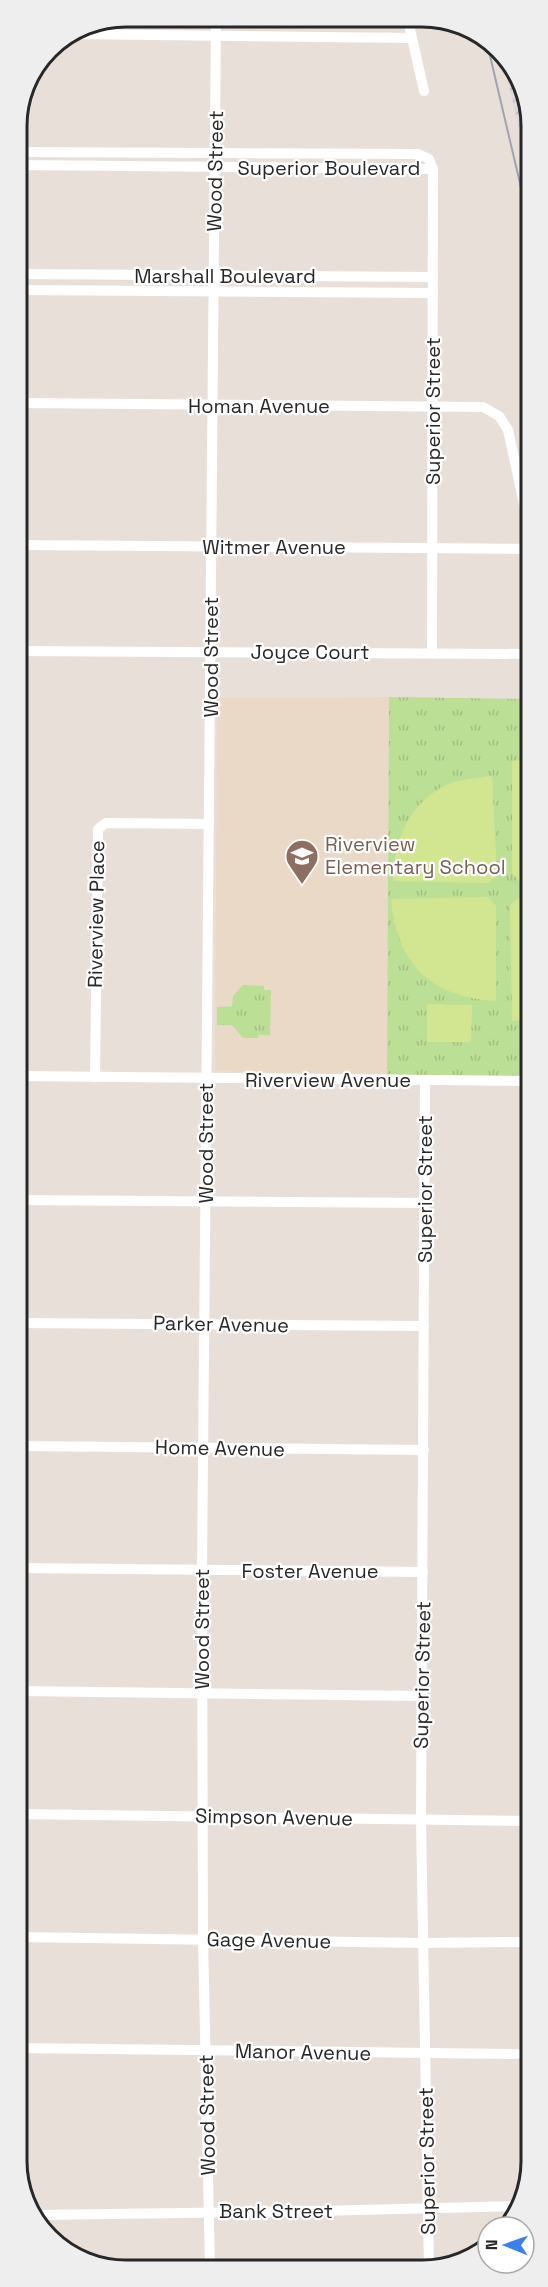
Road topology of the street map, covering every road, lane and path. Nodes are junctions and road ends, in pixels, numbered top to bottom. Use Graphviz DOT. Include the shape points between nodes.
graph roads {
  1 [pos="216,27"];
  2 [pos="410,27"];
  3 [pos="90,34"];
  4 [pos="215,36"];
  5 [pos="412,38"];
  6 [pos="424,91"];
  7 [pos="27,152"];
  8 [pos="215,154"];
  9 [pos="27,165"];
  10 [pos="215,167"];
  11 [pos="434,169"];
  12 [pos="27,274"];
  13 [pos="213,275"];
  14 [pos="433,278"];
  15 [pos="27,290"];
  16 [pos="213,291"];
  17 [pos="433,293"];
  18 [pos="27,403"];
  19 [pos="212,405"];
  20 [pos="433,407"];
  21 [pos="521,490"];
  22 [pos="27,545"];
  23 [pos="212,547"];
  24 [pos="433,548"];
  25 [pos="521,549"];
  26 [pos="27,651"];
  27 [pos="210,652"];
  28 [pos="432,652"];
  29 [pos="521,654"];
  30 [pos="209,824"];
  31 [pos="27,1076"];
  32 [pos="95,1077"];
  33 [pos="206,1079"];
  34 [pos="425,1080"];
  35 [pos="521,1081"];
  36 [pos="27,1200"];
  37 [pos="206,1202"];
  38 [pos="425,1203"];
  39 [pos="27,1323"];
  40 [pos="205,1324"];
  41 [pos="424,1326"];
  42 [pos="27,1446"];
  43 [pos="203,1447"];
  44 [pos="424,1450"];
  45 [pos="27,1568"];
  46 [pos="202,1570"];
  47 [pos="423,1572"];
  48 [pos="27,1692"];
  49 [pos="202,1693"];
  50 [pos="422,1696"];
  51 [pos="27,1814"];
  52 [pos="203,1816"];
  53 [pos="421,1820"];
  54 [pos="521,1821"];
  55 [pos="27,1937"];
  56 [pos="203,1938"];
  57 [pos="521,1942"];
  58 [pos="422,1943"];
  59 [pos="27,2048"];
  60 [pos="206,2050"];
  61 [pos="425,2054"];
  62 [pos="517,2054"];
  63 [pos="511,2205"];
  64 [pos="429,2208"];
  65 [pos="208,2211"];
  66 [pos="43,2215"];
  67 [pos="429,2259"];
  68 [pos="210,2260"];
  1 -- 4 [label="street, Wood Street"];
  2 -- 5 [label="street"];
  3 -- 4 [label="street"];
  4 -- 5 [label="street"];
  4 -- 8 [label="street, Wood Street"];
  5 -- 6 [label="street"];
  7 -- 8 [label="street, Superior Boulevard"];
  8 -- 10 [label="street, Wood Street"];
  8 -- 11 [label="street, Superior Boulevard" via="418,154 429,159"];
  9 -- 10 [label="street, Superior Boulevard"];
  10 -- 11 [label="street, Superior Boulevard"];
  10 -- 13 [label="street, Wood Street"];
  11 -- 14 [label="street, Superior Street"];
  12 -- 13 [label="street, Marshall Boulevard"];
  13 -- 14 [label="street, Marshall Boulevard"];
  13 -- 16 [label="street, Wood Street"];
  14 -- 17 [label="street, Superior Street"];
  15 -- 16 [label="street, Marshall Boulevard"];
  16 -- 17 [label="street, Marshall Boulevard"];
  16 -- 19 [label="street, Wood Street"];
  17 -- 20 [label="street, Superior Street"];
  18 -- 19 [label="street, Homan Avenue"];
  19 -- 20 [label="street, Homan Avenue"];
  19 -- 23 [label="street, Wood Street"];
  20 -- 21 [label="street, Homan Avenue" via="483,407 499,417 508,430"];
  20 -- 24 [label="street, Superior Street"];
  22 -- 23 [label="street, Witmer Avenue"];
  23 -- 24 [label="street, Witmer Avenue"];
  23 -- 27 [label="street, Wood Street"];
  24 -- 25 [label="street, Witmer Avenue"];
  24 -- 28 [label="street, Superior Street"];
  26 -- 27 [label="street, Joyce Court"];
  27 -- 28 [label="street, Joyce Court"];
  27 -- 30 [label="street, Wood Street"];
  28 -- 29 [label="street, Joyce Court"];
  30 -- 32 [label="street, Riverview Place" via="106,823 98,829"];
  30 -- 33 [label="street, Wood Street"];
  31 -- 32 [label="street, Riverview Avenue"];
  32 -- 33 [label="street, Riverview Avenue"];
  33 -- 34 [label="street, Riverview Avenue"];
  33 -- 37 [label="street, Wood Street"];
  34 -- 35 [label="street, Riverview Avenue"];
  34 -- 38 [label="street, Superior Street"];
  36 -- 37 [label="street"];
  37 -- 38 [label="street"];
  37 -- 40 [label="street, Wood Street"];
  38 -- 41 [label="street, Superior Street"];
  39 -- 40 [label="street, Parker Avenue"];
  40 -- 41 [label="street, Parker Avenue"];
  40 -- 43 [label="street, Wood Street"];
  41 -- 44 [label="street, Superior Street"];
  42 -- 43 [label="street, Home Avenue"];
  43 -- 44 [label="street, Home Avenue"];
  43 -- 46 [label="street, Wood Street"];
  44 -- 47 [label="street, Superior Street"];
  45 -- 46 [label="street, Foster Avenue"];
  46 -- 47 [label="street, Foster Avenue"];
  46 -- 49 [label="street, Wood Street"];
  47 -- 50 [label="street, Superior Street"];
  48 -- 49 [label="street"];
  49 -- 50 [label="street"];
  49 -- 52 [label="street, Wood Street"];
  50 -- 53 [label="street, Superior Street"];
  51 -- 52 [label="street, Simpson Avenue"];
  52 -- 53 [label="street, Simpson Avenue"];
  52 -- 56 [label="street, Wood Street"];
  53 -- 54 [label="street, Simpson Avenue"];
  53 -- 58 [label="street, Superior Street"];
  55 -- 56 [label="street, Gage Avenue"];
  56 -- 58 [label="street, Gage Avenue"];
  56 -- 60 [label="street, Wood Street"];
  57 -- 58 [label="street, Gage Avenue"];
  58 -- 61 [label="street, Superior Street"];
  59 -- 60 [label="street, Manor Avenue"];
  60 -- 61 [label="street, Manor Avenue"];
  60 -- 65 [label="street, Wood Street"];
  61 -- 62 [label="street, Manor Avenue"];
  61 -- 64 [label="street, Superior Street"];
  63 -- 64 [label="street, Bank Street"];
  64 -- 65 [label="street, Bank Street"];
  64 -- 67 [label="street, Superior Street"];
  65 -- 66 [label="street, Bank Street"];
  65 -- 68 [label="street, Wood Street"];
}
